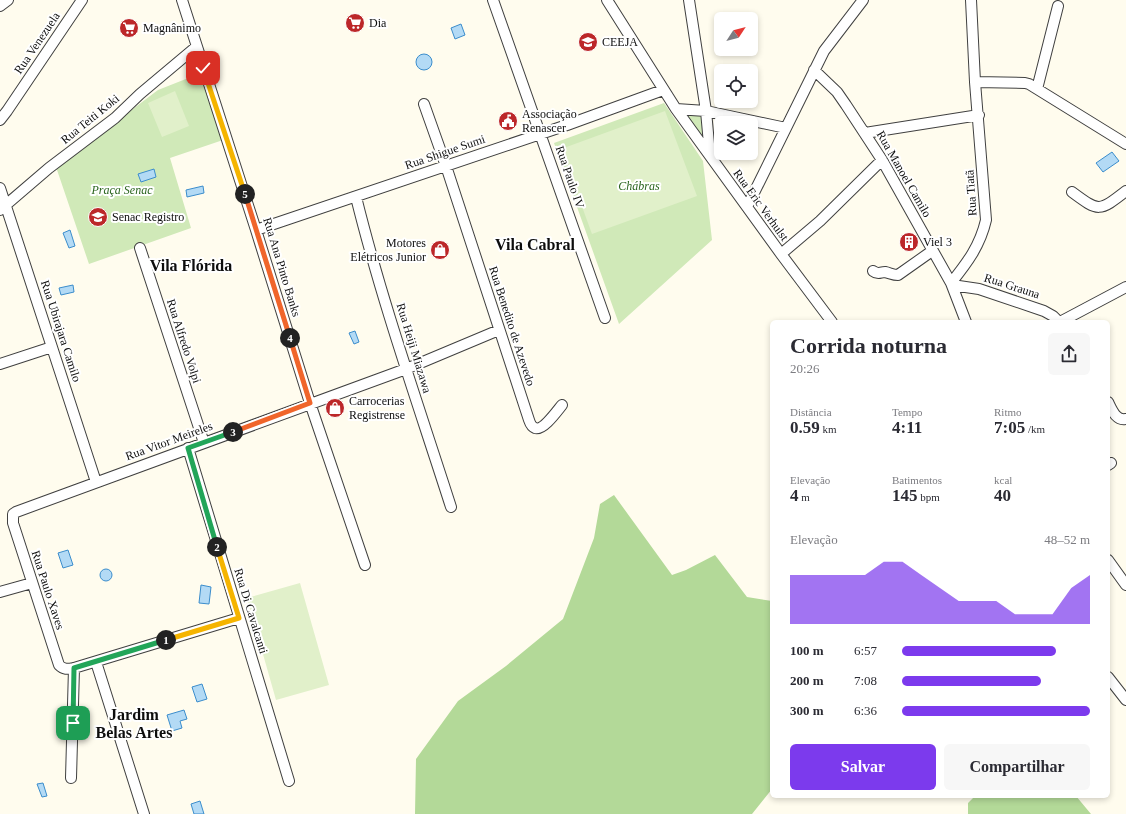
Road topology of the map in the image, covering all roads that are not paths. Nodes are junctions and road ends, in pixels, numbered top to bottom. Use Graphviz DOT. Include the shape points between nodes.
graph roads {
  1 [pos="8,0"];
  2 [pos="82,0"];
  3 [pos="182,0"];
  4 [pos="493,0"];
  5 [pos="607,0"];
  6 [pos="689,0"];
  7 [pos="862,0"];
  8 [pos="971,0"];
  9 [pos="0,6"];
  10 [pos="1058,6"];
  11 [pos="196,47"];
  12 [pos="814,70"];
  13 [pos="975,82"];
  14 [pos="1037,89"];
  15 [pos="663,90"];
  16 [pos="424,104"];
  17 [pos="676,109"];
  18 [pos="706,111"];
  19 [pos="979,115"];
  20 [pos="0,120"];
  21 [pos="786,128"];
  22 [pos="541,133"];
  23 [pos="865,133"];
  24 [pos="1126,144"];
  25 [pos="710,157"];
  26 [pos="882,160"];
  27 [pos="446,166"];
  28 [pos="0,188"];
  29 [pos="1126,191"];
  30 [pos="1072,192"];
  31 [pos="356,197"];
  32 [pos="747,207"];
  33 [pos="3,208"];
  34 [pos="256,230"];
  35 [pos="140,248"];
  36 [pos="932,251"];
  37 [pos="781,254"];
  38 [pos="873,271"];
  39 [pos="952,284"];
  40 [pos="1126,287"];
  41 [pos="605,318"];
  42 [pos="830,320"];
  43 [pos="965,320"];
  44 [pos="1058,320"];
  45 [pos="1064,320"];
  46 [pos="499,330"];
  47 [pos="52,347"];
  48 [pos="0,364"];
  49 [pos="406,369"];
  50 [pos="310,403"];
  51 [pos="1110,405"];
  52 [pos="562,406"];
  53 [pos="1126,419"];
  54 [pos="204,443"];
  55 [pos="188,448"];
  56 [pos="96,482"];
  57 [pos="451,507"];
  58 [pos="13,523"];
  59 [pos="1110,562"];
  60 [pos="365,565"];
  61 [pos="1121,572"];
  62 [pos="32,583"];
  63 [pos="1126,585"];
  64 [pos="0,592"];
  65 [pos="239,618"];
  66 [pos="96,662"];
  67 [pos="74,668"];
  68 [pos="1110,680"];
  69 [pos="1126,700"];
  70 [pos="71,778"];
  71 [pos="289,781"];
  72 [pos="144,814"];
  1 -- 9 [label="street"];
  2 -- 20 [label="street, Rua Venezuela"];
  3 -- 11 [label="street, Rua Ana Pinto Banks"];
  4 -- 22 [label="street, Rua Paulo IV"];
  5 -- 15 [label="street, Rua Eric Verhulst"];
  6 -- 18 [label="street"];
  7 -- 12 [label="street" via="829,44"];
  8 -- 13 [label="street"];
  10 -- 14 [label="street"];
  11 -- 33 [label="street, Rua Teiti Koki" via="115,118 49,168"];
  11 -- 34 [label="street, Rua Ana Pinto Banks"];
  12 -- 21 [label="street"];
  12 -- 23 [label="street, Rua Manoel Camilo" via="836,92"];
  13 -- 14 [label="street" via="1025,83"];
  13 -- 19 [label="street, Rua Tiatã"];
  14 -- 24 [label="street"];
  15 -- 17 [label="street, Rua Eric Verhulst"];
  15 -- 22 [label="street, Rua Shigue Sumi"];
  16 -- 27 [label="street, Rua Benedito de Azevedo"];
  17 -- 18 [label="street"];
  17 -- 25 [label="street, Rua Eric Verhulst"];
  18 -- 21 [label="street"];
  18 -- 25 [label="street"];
  19 -- 23 [label="street"];
  19 -- 39 [label="street, Rua Tiatã" via="986,220 970,260"];
  21 -- 32 [label="street"];
  22 -- 27 [label="street, Rua Shigue Sumi"];
  22 -- 41 [label="street, Rua Paulo IV"];
  23 -- 26 [label="street, Rua Manoel Camilo"];
  25 -- 32 [label="street, Rua Eric Verhulst"];
  26 -- 36 [label="street, Rua Manoel Camilo"];
  26 -- 37 [label="street" via="820,221"];
  27 -- 31 [label="street, Rua Shigue Sumi"];
  27 -- 46 [label="street, Rua Benedito de Azevedo"];
  28 -- 33 [label="street, Rua Ubirajara Camilo"];
  29 -- 30 [label="street" via="1111,203 1100,207 1090,205"];
  31 -- 34 [label="street, Rua Shigue Sumi"];
  31 -- 49 [label="street, Rua Heiji Miazawa" via="364,232"];
  32 -- 37 [label="street, Rua Eric Verhulst"];
  33 -- 47 [label="street, Rua Ubirajara Camilo"];
  34 -- 50 [label="street, Rua Ana Pinto Banks"];
  35 -- 54 [label="street, Rua Alfredo Volpi"];
  36 -- 38 [label="street" via="898,275 886,272 878,274"];
  36 -- 39 [label="street, Rua Manoel Camilo"];
  37 -- 42 [label="street, Rua Eric Verhulst"];
  39 -- 43 [label="street, Rua Manoel Camilo"];
  39 -- 44 [label="street, Rua Grauna" via="979,288 1044,311"];
  40 -- 45 [label="street, Rua Grauna"];
  46 -- 49 [label="street, Rua Vitor Meireles"];
  46 -- 52 [label="street, Rua Benedito de Azevedo" via="532,427 538,428 545,424"];
  47 -- 48 [label="street"];
  47 -- 56 [label="street, Rua Ubirajara Camilo"];
  49 -- 50 [label="street, Rua Vitor Meireles"];
  49 -- 57 [label="street, Rua Heiji Miazawa"];
  50 -- 54 [label="street, Rua Vitor Meireles"];
  50 -- 60 [label="street, Rua Ana Pinto Banks"];
  51 -- 53 [label="street" via="1117,417 1121,420"];
  54 -- 55 [label="street, Rua Vitor Meireles"];
  55 -- 56 [label="street, Rua Vitor Meireles"];
  55 -- 65 [label="street, Rua Di Cavalcanti"];
  56 -- 58 [label="street, Rua Vitor Meireles" via="16,512 12,517"];
  58 -- 62 [label="street, Rua Paulo Xaves"];
  59 -- 61 [label="street"];
  61 -- 63 [label="street"];
  62 -- 64 [label="street"];
  62 -- 67 [label="street, Rua Paulo Xaves" via="59,665 65,669"];
  65 -- 66 [label="street"];
  65 -- 71 [label="street, Rua Di Cavalcanti"];
  66 -- 67 [label="street"];
  66 -- 72 [label="street"];
  67 -- 70 [label="street"];
  68 -- 69 [label="street"];
}
